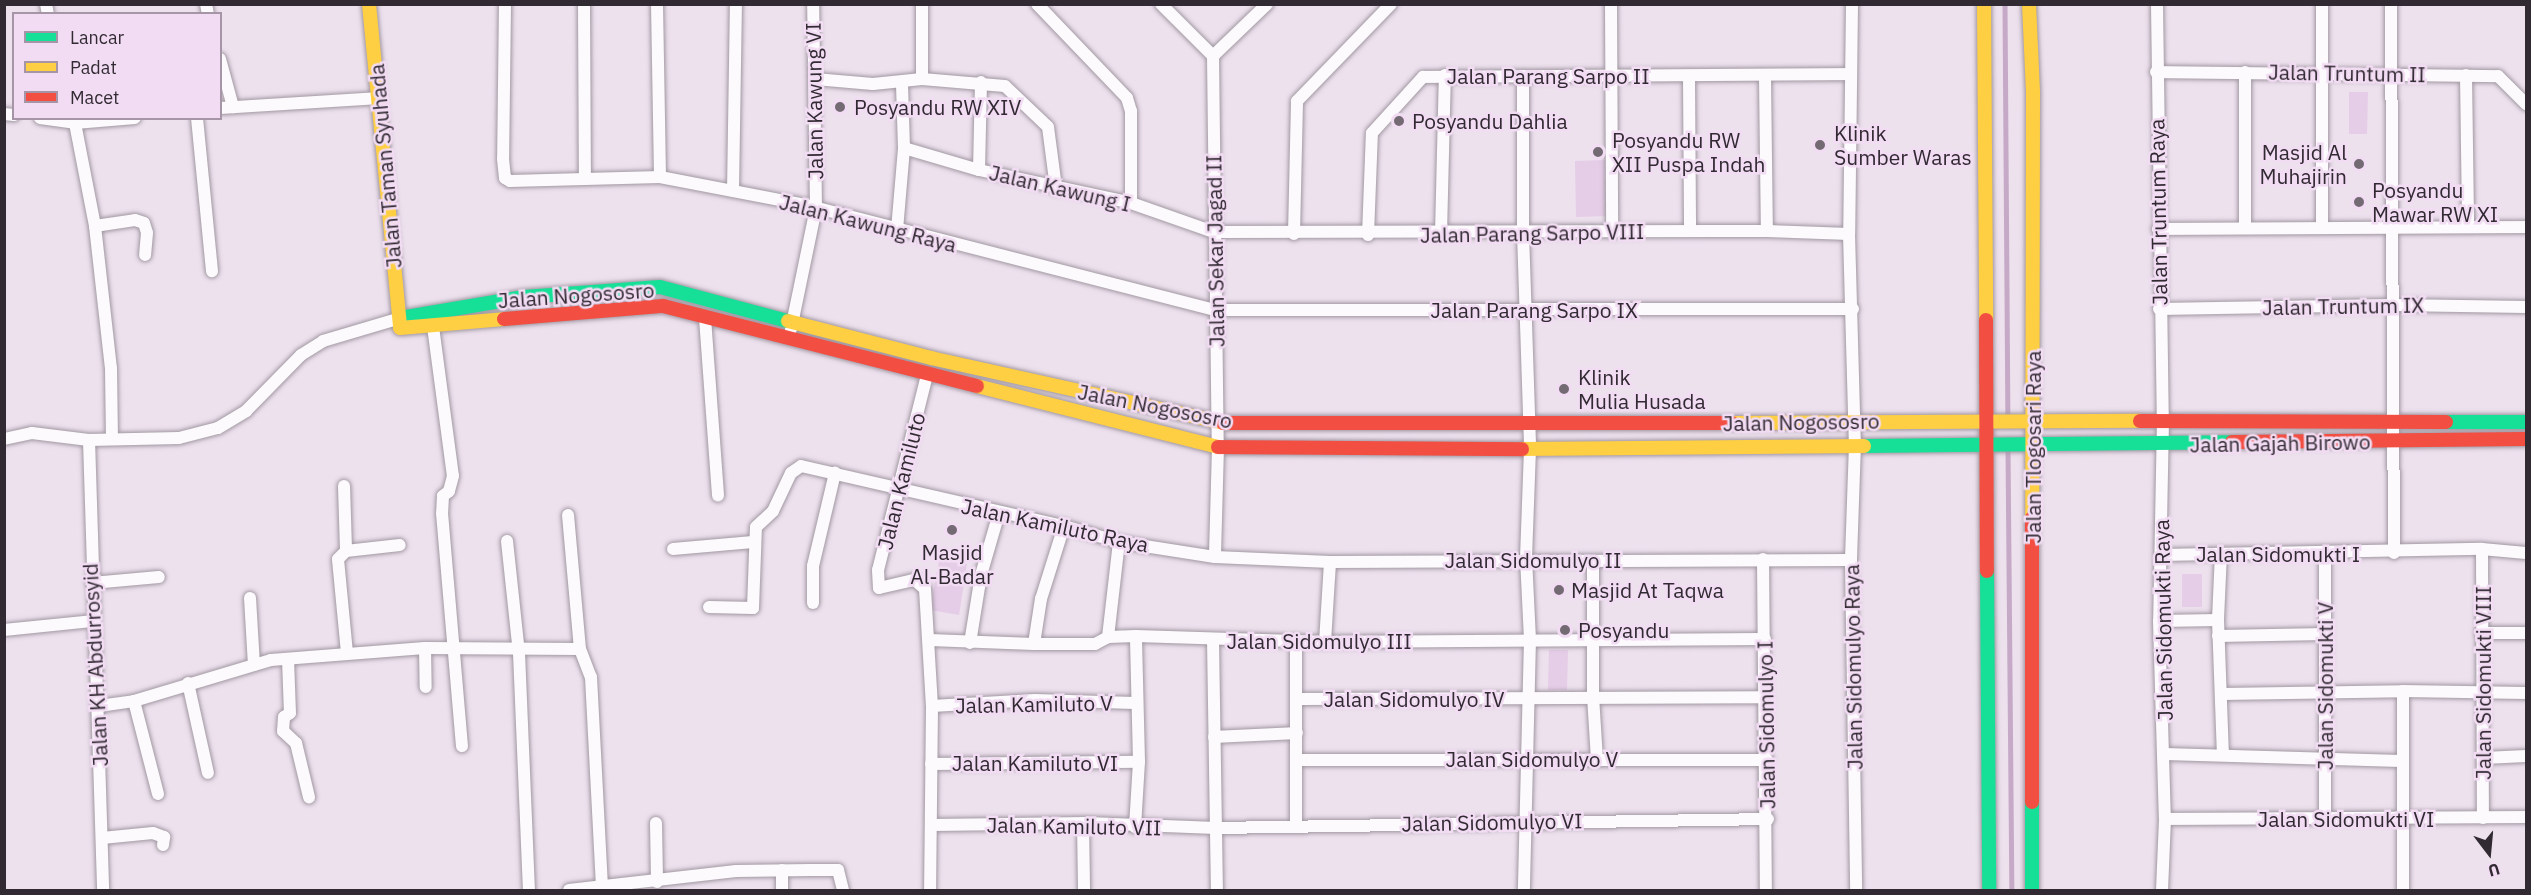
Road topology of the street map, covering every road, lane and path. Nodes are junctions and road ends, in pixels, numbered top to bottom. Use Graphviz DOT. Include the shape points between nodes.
graph roads {
  1 [pos="369,4"];
  2 [pos="505,4"];
  3 [pos="584,4"];
  4 [pos="657,4"];
  5 [pos="736,4"];
  6 [pos="813,4"];
  7 [pos="922,4"];
  8 [pos="1037,4"];
  9 [pos="1161,4"];
  10 [pos="1267,4"];
  11 [pos="1391,4"];
  12 [pos="1611,4"];
  13 [pos="1852,4"];
  14 [pos="1984,4"];
  15 [pos="2029,4"];
  16 [pos="2157,4"];
  17 [pos="2322,4"];
  18 [pos="2391,4"];
  19 [pos="1213,56"];
  20 [pos="2322,71"];
  21 [pos="2156,72"];
  22 [pos="2245,72"];
  23 [pos="222,73"];
  24 [pos="1611,74"];
  25 [pos="1851,74"];
  26 [pos="2391,74"];
  27 [pos="1445,75"];
  28 [pos="2466,75"];
  29 [pos="1523,76"];
  30 [pos="1689,76"];
  31 [pos="1765,77"];
  32 [pos="816,79"];
  33 [pos="922,79"];
  34 [pos="981,82"];
  35 [pos="902,83"];
  36 [pos="380,98"];
  37 [pos="2526,104"];
  38 [pos="227,107"];
  39 [pos="94,120"];
  40 [pos="198,120"];
  41 [pos="74,121"];
  42 [pos="904,148"];
  43 [pos="979,170"];
  44 [pos="585,177"];
  45 [pos="660,177"];
  46 [pos="1056,188"];
  47 [pos="733,191"];
  48 [pos="1131,203"];
  49 [pos="816,208"];
  50 [pos="2391,225"];
  51 [pos="95,226"];
  52 [pos="2322,226"];
  53 [pos="2468,227"];
  54 [pos="2526,227"];
  55 [pos="2245,228"];
  56 [pos="2158,229"];
  57 [pos="897,230"];
  58 [pos="1690,230"];
  59 [pos="1767,231"];
  60 [pos="1214,232"];
  61 [pos="1523,232"];
  62 [pos="1612,232"];
  63 [pos="1294,234"];
  64 [pos="1441,234"];
  65 [pos="1849,234"];
  66 [pos="1368,235"];
  67 [pos="145,255"];
  68 [pos="212,271"];
  69 [pos="524,297"];
  70 [pos="2395,304"];
  71 [pos="2526,307"];
  72 [pos="1853,309"];
  73 [pos="2159,309"];
  74 [pos="1215,310"];
  75 [pos="1527,310"];
  76 [pos="527,315"];
  77 [pos="705,318"];
  78 [pos="432,319"];
  79 [pos="793,321"];
  80 [pos="396,324"];
  81 [pos="790,339"];
  82 [pos="927,375"];
  83 [pos="1990,420"];
  84 [pos="2031,420"];
  85 [pos="2163,420"];
  86 [pos="1854,421"];
  87 [pos="2391,422"];
  88 [pos="2502,422"];
  89 [pos="2526,422"];
  90 [pos="1217,423"];
  91 [pos="1530,426"];
  92 [pos="112,438"];
  93 [pos="4,439"];
  94 [pos="83,439"];
  95 [pos="2503,439"];
  96 [pos="2526,439"];
  97 [pos="1990,442"];
  98 [pos="2391,442"];
  99 [pos="2031,443"];
  100 [pos="1855,444"];
  101 [pos="2162,444"];
  102 [pos="1218,447"];
  103 [pos="1530,449"];
  104 [pos="835,473"];
  105 [pos="344,486"];
  106 [pos="897,490"];
  107 [pos="718,496"];
  108 [pos="999,513"];
  109 [pos="568,515"];
  110 [pos="1064,526"];
  111 [pos="507,541"];
  112 [pos="753,542"];
  113 [pos="1119,542"];
  114 [pos="400,545"];
  115 [pos="673,549"];
  116 [pos="2482,549"];
  117 [pos="346,551"];
  118 [pos="2221,553"];
  119 [pos="2325,553"];
  120 [pos="2394,553"];
  121 [pos="2526,553"];
  122 [pos="2161,555"];
  123 [pos="1215,557"];
  124 [pos="1526,558"];
  125 [pos="1763,559"];
  126 [pos="1851,560"];
  127 [pos="1593,561"];
  128 [pos="1330,562"];
  129 [pos="159,577"];
  130 [pos="92,584"];
  131 [pos="250,598"];
  132 [pos="813,603"];
  133 [pos="709,607"];
  134 [pos="2218,620"];
  135 [pos="92,621"];
  136 [pos="2159,621"];
  137 [pos="4,630"];
  138 [pos="2481,633"];
  139 [pos="2526,633"];
  140 [pos="2325,634"];
  141 [pos="1136,636"];
  142 [pos="2218,636"];
  143 [pos="1108,637"];
  144 [pos="1530,639"];
  145 [pos="1765,639"];
  146 [pos="930,640"];
  147 [pos="1213,640"];
  148 [pos="1296,640"];
  149 [pos="1594,640"];
  150 [pos="1325,642"];
  151 [pos="970,643"];
  152 [pos="1034,644"];
  153 [pos="518,646"];
  154 [pos="456,647"];
  155 [pos="425,648"];
  156 [pos="580,649"];
  157 [pos="346,653"];
  158 [pos="288,659"];
  159 [pos="254,665"];
  160 [pos="188,683"];
  161 [pos="426,687"];
  162 [pos="2403,691"];
  163 [pos="2324,693"];
  164 [pos="2526,693"];
  165 [pos="2222,694"];
  166 [pos="2482,694"];
  167 [pos="1593,696"];
  168 [pos="1765,697"];
  169 [pos="1298,699"];
  170 [pos="1530,699"];
  171 [pos="134,701"];
  172 [pos="1135,703"];
  173 [pos="99,706"];
  174 [pos="932,706"];
  175 [pos="1297,733"];
  176 [pos="1214,737"];
  177 [pos="462,746"];
  178 [pos="2165,754"];
  179 [pos="2223,755"];
  180 [pos="2526,756"];
  181 [pos="2325,757"];
  182 [pos="1527,758"];
  183 [pos="2484,758"];
  184 [pos="1598,759"];
  185 [pos="1296,760"];
  186 [pos="1767,760"];
  187 [pos="2401,760"];
  188 [pos="1139,762"];
  189 [pos="931,764"];
  190 [pos="208,772"];
  191 [pos="158,794"];
  192 [pos="309,797"];
  193 [pos="2526,817"];
  194 [pos="2325,818"];
  195 [pos="2483,818"];
  196 [pos="1768,819"];
  197 [pos="2165,819"];
  198 [pos="2403,819"];
  199 [pos="1526,821"];
  200 [pos="656,823"];
  201 [pos="1083,823"];
  202 [pos="932,825"];
  203 [pos="1296,826"];
  204 [pos="1135,827"];
  205 [pos="1216,828"];
  206 [pos="102,838"];
  207 [pos="163,845"];
  208 [pos="782,870"];
  209 [pos="657,882"];
  210 [pos="680,885"];
  211 [pos="602,887"];
  212 [pos="103,891"];
  213 [pos="529,891"];
  214 [pos="569,891"];
  215 [pos="782,891"];
  216 [pos="843,891"];
  217 [pos="930,891"];
  218 [pos="1084,891"];
  219 [pos="1217,891"];
  220 [pos="1524,891"];
  221 [pos="1766,891"];
  222 [pos="1857,891"];
  223 [pos="1989,891"];
  224 [pos="2032,891"];
  225 [pos="2162,891"];
  226 [pos="2403,891"];
  1 -- 36 [label="street, Jalan Taman Syuhada"];
  2 -- 44 [label="street, Jalan Kawung Raya" via="506,178 516,181"];
  3 -- 44 [label="street"];
  4 -- 45 [label="street"];
  5 -- 47 [label="street"];
  6 -- 32 [label="street, Jalan Kawung VI"];
  7 -- 33 [label="street"];
  8 -- 48 [label="street" via="1127,98 1131,111"];
  9 -- 19 [label="street"];
  10 -- 19 [label="street"];
  11 -- 63 [label="street" via="1297,101"];
  12 -- 24 [label="street"];
  13 -- 25 [label="street, Jalan Sidomulyo Raya"];
  14 -- 83 [label="street"];
  15 -- 84 [label="street, Jalan Tlogosari Raya"];
  16 -- 21 [label="street, Jalan Truntum Raya"];
  17 -- 20 [label="street"];
  18 -- 26 [label="street"];
  19 -- 60 [label="street, Jalan Sekar Jagad II"];
  20 -- 22 [label="street, Jalan Truntum II"];
  20 -- 26 [label="street, Jalan Truntum II"];
  20 -- 52 [label="street"];
  21 -- 22 [label="street, Jalan Truntum II"];
  21 -- 56 [label="street, Jalan Truntum Raya"];
  22 -- 55 [label="street"];
  23 -- 38 [label="street"];
  24 -- 29 [label="street, Jalan Parang Sarpo II"];
  24 -- 30 [label="street, Jalan Parang Sarpo II"];
  24 -- 62 [label="street"];
  25 -- 31 [label="street, Jalan Parang Sarpo II"];
  25 -- 65 [label="street, Jalan Sidomulyo Raya"];
  26 -- 28 [label="street, Jalan Truntum II"];
  26 -- 50 [label="street"];
  27 -- 29 [label="street, Jalan Parang Sarpo II"];
  27 -- 64 [label="street"];
  27 -- 66 [label="street, Jalan Parang Sarpo II" via="1420,79 1372,134"];
  28 -- 37 [label="street, Jalan Truntum II" via="2498,76"];
  28 -- 53 [label="street"];
  29 -- 61 [label="street"];
  30 -- 31 [label="street, Jalan Parang Sarpo II"];
  30 -- 58 [label="street"];
  31 -- 59 [label="street"];
  32 -- 35 [label="street"];
  32 -- 49 [label="street, Jalan Kawung VI"];
  33 -- 34 [label="street"];
  33 -- 35 [label="street"];
  34 -- 43 [label="street"];
  34 -- 46 [label="street" via="1005,86 1048,127"];
  35 -- 42 [label="street"];
  36 -- 38 [label="street"];
  36 -- 80 [label="street, Jalan Taman Syuhada"];
  39 -- 41 [label="street"];
  40 -- 68 [label="street"];
  41 -- 51 [label="street"];
  42 -- 43 [label="street, Jalan Kawung I"];
  42 -- 57 [label="street"];
  43 -- 46 [label="street, Jalan Kawung I"];
  44 -- 45 [label="street, Jalan Kawung Raya"];
  45 -- 47 [label="street, Jalan Kawung Raya"];
  46 -- 48 [label="street, Jalan Kawung I"];
  47 -- 49 [label="street, Jalan Kawung Raya"];
  48 -- 60 [label="street, Jalan Kawung I"];
  49 -- 57 [label="street, Jalan Kawung Raya"];
  49 -- 79 [label="street, Jalan Kawung VI"];
  50 -- 52 [label="street"];
  50 -- 53 [label="street"];
  50 -- 70 [label="street"];
  51 -- 67 [label="street" via="135,220 144,223"];
  51 -- 92 [label="street" via="111,368"];
  52 -- 55 [label="street"];
  53 -- 54 [label="street"];
  55 -- 56 [label="street"];
  56 -- 73 [label="street, Jalan Truntum Raya"];
  57 -- 74 [label="street, Jalan Kawung Raya"];
  58 -- 59 [label="street, Jalan Parang Sarpo VIII"];
  58 -- 62 [label="street, Jalan Parang Sarpo VIII"];
  59 -- 65 [label="street, Jalan Parang Sarpo VIII"];
  60 -- 63 [label="street, Jalan Parang Sarpo VIII"];
  60 -- 74 [label="street, Jalan Sekar Jagad II"];
  61 -- 62 [label="street, Jalan Parang Sarpo VIII"];
  61 -- 64 [label="street, Jalan Parang Sarpo VIII"];
  61 -- 75 [label="street"];
  63 -- 66 [label="street, Jalan Parang Sarpo VIII"];
  64 -- 66 [label="street, Jalan Parang Sarpo VIII"];
  65 -- 72 [label="street, Jalan Sidomulyo Raya"];
  69 -- 76 [label="street"];
  69 -- 78 [label="street, Jalan Nogososro"];
  69 -- 79 [label="street, Jalan Nogososro" via="660,287"];
  70 -- 71 [label="street, Jalan Truntum IX"];
  70 -- 73 [label="street, Jalan Truntum IX"];
  70 -- 87 [label="street"];
  72 -- 75 [label="street, Jalan Parang Sarpo IX"];
  72 -- 86 [label="street, Jalan Sidomulyo Raya"];
  73 -- 85 [label="street, Jalan Truntum Raya"];
  74 -- 75 [label="street, Jalan Parang Sarpo IX"];
  74 -- 90 [label="street, Jalan Sekar Jagad II"];
  75 -- 91 [label="street"];
  76 -- 77 [label="street, Jalan Nogososro" via="663,306"];
  76 -- 78 [label="street, Jalan Nogososro"];
  77 -- 81 [label="street, Jalan Nogososro"];
  77 -- 107 [label="street"];
  78 -- 80 [label="street, Jalan Nogososro"];
  78 -- 154 [label="street" via="453,476 449,491 442,496 442,513"];
  79 -- 81 [label="street, Jalan Kawung VI"];
  79 -- 90 [label="street, Jalan Nogososro" via="931,358"];
  80 -- 92 [label="street" via="323,341 301,355 246,411 218,428 179,438"];
  81 -- 82 [label="street, Jalan Nogososro"];
  82 -- 102 [label="street, Jalan Nogososro"];
  82 -- 106 [label="street, Jalan Kamiluto"];
  83 -- 84 [label="street, Jalan Nogososro"];
  83 -- 86 [label="street, Jalan Nogososro"];
  83 -- 97 [label="street"];
  84 -- 85 [label="street, Jalan Gajah Birowo"];
  84 -- 99 [label="street, Jalan Tlogosari Raya"];
  85 -- 87 [label="street, Jalan Gajah Birowo"];
  85 -- 101 [label="street, Jalan Sidomukti Raya"];
  86 -- 91 [label="street, Jalan Nogososro"];
  86 -- 100 [label="street, Jalan Sidomulyo Raya"];
  87 -- 88 [label="street, Jalan Gajah Birowo"];
  87 -- 98 [label="street"];
  88 -- 89 [label="street, Jalan Gajah Birowo"];
  88 -- 95 [label="street"];
  90 -- 91 [label="street, Jalan Nogososro"];
  90 -- 102 [label="street, Jalan Sekar Jagad II"];
  91 -- 103 [label="street"];
  92 -- 94 [label="street"];
  93 -- 94 [label="street" via="32,432"];
  94 -- 130 [label="street, Jalan KH Abdurrosyid"];
  95 -- 96 [label="street, Jalan Gajah Birowo"];
  95 -- 98 [label="street, Jalan Gajah Birowo"];
  97 -- 99 [label="street, Jalan Nogososro"];
  97 -- 100 [label="street, Jalan Nogososro"];
  97 -- 223 [label="street"];
  98 -- 101 [label="street, Jalan Gajah Birowo"];
  98 -- 120 [label="street"];
  99 -- 101 [label="street, Jalan Gajah Birowo"];
  99 -- 224 [label="street, Jalan Tlogosari Raya"];
  100 -- 103 [label="street, Jalan Nogososro"];
  100 -- 126 [label="street, Jalan Sidomulyo Raya"];
  101 -- 122 [label="street, Jalan Sidomukti Raya"];
  102 -- 103 [label="street, Jalan Nogososro"];
  102 -- 123 [label="street"];
  103 -- 124 [label="street"];
  104 -- 106 [label="street, Jalan Kamiluto Raya"];
  104 -- 112 [label="street, Jalan Kamiluto Raya" via="801,466 791,473 773,511 756,527"];
  104 -- 132 [label="street" via="813,566"];
  105 -- 117 [label="street"];
  106 -- 108 [label="street, Jalan Kamiluto Raya"];
  106 -- 146 [label="street, Jalan Kamiluto" via="878,570 879,588 915,580 925,589"];
  108 -- 110 [label="street, Jalan Kamiluto Raya"];
  108 -- 151 [label="street" via="981,575"];
  109 -- 156 [label="street"];
  110 -- 113 [label="street, Jalan Kamiluto Raya"];
  110 -- 152 [label="street" via="1041,599"];
  111 -- 153 [label="street"];
  112 -- 115 [label="street"];
  112 -- 133 [label="street" via="753,608"];
  113 -- 123 [label="street, Jalan Kamiluto Raya"];
  113 -- 143 [label="street"];
  114 -- 117 [label="street"];
  116 -- 120 [label="street, Jalan Sidomukti I"];
  116 -- 121 [label="street, Jalan Sidomukti I"];
  116 -- 138 [label="street, Jalan Sidomukti VIII"];
  117 -- 157 [label="street" via="338,559"];
  118 -- 119 [label="street, Jalan Sidomukti I"];
  118 -- 122 [label="street, Jalan Sidomukti I"];
  118 -- 134 [label="street"];
  119 -- 120 [label="street, Jalan Sidomukti I"];
  119 -- 140 [label="street, Jalan Sidomukti V"];
  122 -- 136 [label="street, Jalan Sidomukti Raya"];
  123 -- 128 [label="street, Jalan Sidomulyo II"];
  124 -- 127 [label="street, Jalan Sidomulyo II"];
  124 -- 128 [label="street, Jalan Sidomulyo II"];
  124 -- 144 [label="street"];
  125 -- 126 [label="street, Jalan Sidomulyo II"];
  125 -- 127 [label="street, Jalan Sidomulyo II"];
  125 -- 145 [label="street, Jalan Sidomulyo I"];
  126 -- 222 [label="street, Jalan Sidomulyo Raya"];
  127 -- 149 [label="street"];
  128 -- 150 [label="street"];
  129 -- 130 [label="street"];
  130 -- 135 [label="street, Jalan KH Abdurrosyid"];
  131 -- 159 [label="street"];
  134 -- 136 [label="street"];
  134 -- 142 [label="street"];
  135 -- 137 [label="street"];
  135 -- 173 [label="street, Jalan KH Abdurrosyid"];
  136 -- 178 [label="street, Jalan Sidomukti Raya"];
  138 -- 139 [label="street"];
  138 -- 166 [label="street, Jalan Sidomukti VIII"];
  140 -- 142 [label="street"];
  140 -- 163 [label="street, Jalan Sidomukti V"];
  141 -- 143 [label="street, Jalan Sidomulyo III"];
  141 -- 147 [label="street, Jalan Sidomulyo III"];
  141 -- 172 [label="street"];
  142 -- 165 [label="street"];
  143 -- 152 [label="street, Jalan Sidomulyo III" via="1095,644"];
  144 -- 149 [label="street, Jalan Sidomulyo III"];
  144 -- 150 [label="street, Jalan Sidomulyo III"];
  144 -- 170 [label="street"];
  145 -- 149 [label="street"];
  145 -- 168 [label="street, Jalan Sidomulyo I"];
  146 -- 151 [label="street, Jalan Sidomulyo III"];
  146 -- 174 [label="street"];
  147 -- 148 [label="street, Jalan Sidomulyo III"];
  147 -- 176 [label="street"];
  148 -- 150 [label="street, Jalan Sidomulyo III"];
  148 -- 169 [label="street"];
  149 -- 167 [label="street"];
  151 -- 152 [label="street, Jalan Sidomulyo III"];
  153 -- 154 [label="street"];
  153 -- 156 [label="street"];
  153 -- 213 [label="street"];
  154 -- 155 [label="street"];
  154 -- 177 [label="street"];
  155 -- 157 [label="street"];
  155 -- 161 [label="street"];
  156 -- 211 [label="street" via="591,677"];
  157 -- 158 [label="street"];
  158 -- 159 [label="street"];
  158 -- 192 [label="street" via="290,713 284,717 283,731 296,742"];
  159 -- 160 [label="street"];
  160 -- 171 [label="street"];
  160 -- 190 [label="street"];
  162 -- 163 [label="street"];
  162 -- 166 [label="street"];
  162 -- 187 [label="street"];
  163 -- 165 [label="street"];
  163 -- 181 [label="street, Jalan Sidomukti V"];
  164 -- 166 [label="street"];
  165 -- 179 [label="street"];
  166 -- 183 [label="street, Jalan Sidomukti VIII"];
  167 -- 168 [label="street"];
  167 -- 170 [label="street, Jalan Sidomulyo IV"];
  167 -- 184 [label="street"];
  168 -- 186 [label="street, Jalan Sidomulyo I"];
  169 -- 170 [label="street, Jalan Sidomulyo IV"];
  169 -- 175 [label="street"];
  170 -- 182 [label="street"];
  171 -- 173 [label="street"];
  171 -- 191 [label="street"];
  172 -- 174 [label="street, Jalan Kamiluto V" via="1035,700"];
  172 -- 188 [label="street"];
  173 -- 206 [label="street, Jalan KH Abdurrosyid"];
  174 -- 189 [label="street"];
  175 -- 176 [label="street"];
  175 -- 185 [label="street"];
  176 -- 205 [label="street"];
  178 -- 179 [label="street"];
  178 -- 197 [label="street, Jalan Sidomukti Raya"];
  179 -- 181 [label="street"];
  180 -- 183 [label="street"];
  181 -- 187 [label="street"];
  181 -- 194 [label="street, Jalan Sidomukti V"];
  182 -- 184 [label="street, Jalan Sidomulyo V"];
  182 -- 185 [label="street, Jalan Sidomulyo V"];
  182 -- 199 [label="street"];
  183 -- 195 [label="street, Jalan Sidomukti VIII"];
  184 -- 186 [label="street, Jalan Sidomulyo V"];
  185 -- 203 [label="street"];
  186 -- 196 [label="street, Jalan Sidomulyo I"];
  187 -- 198 [label="street"];
  188 -- 189 [label="street, Jalan Kamiluto VI"];
  188 -- 204 [label="street"];
  189 -- 202 [label="street"];
  193 -- 195 [label="street, Jalan Sidomukti VI"];
  194 -- 197 [label="street, Jalan Sidomukti VI"];
  194 -- 198 [label="street, Jalan Sidomukti VI"];
  195 -- 198 [label="street, Jalan Sidomukti VI"];
  196 -- 199 [label="street, Jalan Sidomulyo VI"];
  196 -- 221 [label="street, Jalan Sidomulyo I"];
  197 -- 225 [label="street, Jalan Sidomukti Raya"];
  198 -- 226 [label="street"];
  199 -- 203 [label="street, Jalan Sidomulyo VI"];
  199 -- 220 [label="street"];
  200 -- 209 [label="street"];
  201 -- 202 [label="street, Jalan Kamiluto VII"];
  201 -- 204 [label="street, Jalan Kamiluto VII"];
  201 -- 218 [label="street"];
  202 -- 217 [label="street"];
  203 -- 205 [label="street, Jalan Sidomulyo VI"];
  204 -- 205 [label="street, Jalan Kamiluto VII"];
  205 -- 219 [label="street"];
  206 -- 207 [label="street" via="153,833 164,837"];
  206 -- 212 [label="street, Jalan KH Abdurrosyid"];
  208 -- 210 [label="street"];
  208 -- 215 [label="street"];
  208 -- 216 [label="street" via="838,870"];
  209 -- 210 [label="street"];
  209 -- 211 [label="street"];
  211 -- 214 [label="street"];
}
